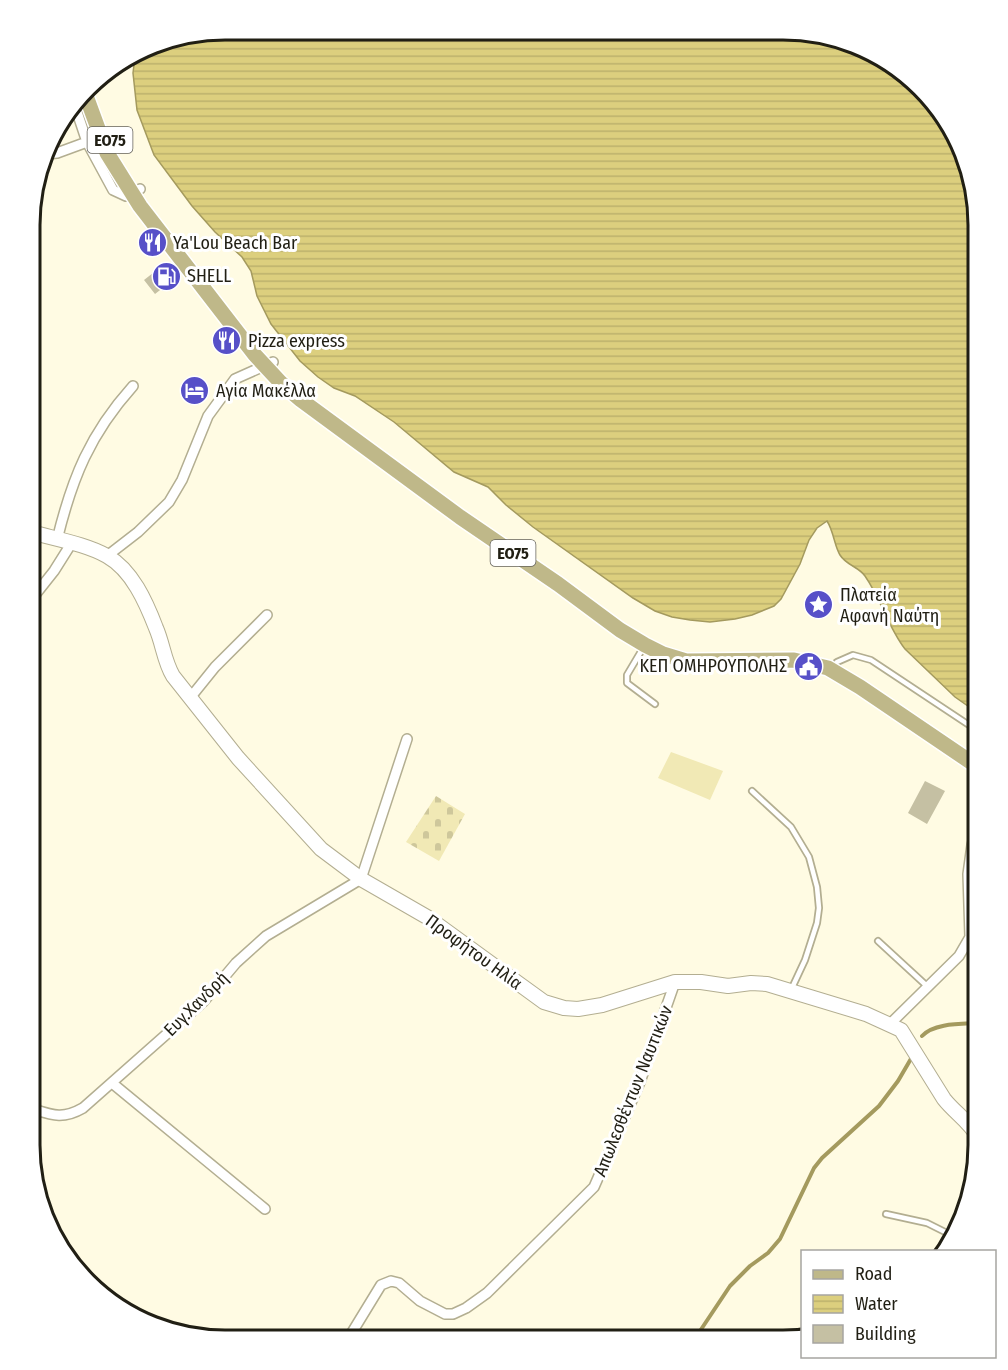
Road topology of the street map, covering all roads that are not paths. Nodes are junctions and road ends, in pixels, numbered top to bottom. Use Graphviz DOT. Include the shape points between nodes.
graph roads {
  1 [pos="95,96"];
  2 [pos="88,103"];
  3 [pos="78,115"];
  4 [pos="87,142"];
  5 [pos="56,153"];
  6 [pos="136,192"];
  7 [pos="268,364"];
  8 [pos="133,386"];
  9 [pos="41,535"];
  10 [pos="57,540"];
  11 [pos="71,544"];
  12 [pos="107,556"];
  13 [pos="41,587"];
  14 [pos="267,615"];
  15 [pos="645,645"];
  16 [pos="837,662"];
  17 [pos="190,698"];
  18 [pos="655,704"];
  19 [pos="967,724"];
  20 [pos="407,739"];
  21 [pos="967,749"];
  22 [pos="967,760"];
  23 [pos="752,791"];
  24 [pos="362,879"];
  25 [pos="878,941"];
  26 [pos="967,942"];
  27 [pos="675,982"];
  28 [pos="928,987"];
  29 [pos="791,990"];
  30 [pos="890,1024"];
  31 [pos="112,1083"];
  32 [pos="41,1112"];
  33 [pos="967,1122"];
  34 [pos="265,1209"];
  35 [pos="886,1214"];
  36 [pos="945,1232"];
  37 [pos="354,1330"];
  1 -- 6 [label="main road, ΕΟ75" via="110,140"];
  2 -- 6 [label="main road, ΕΟ75" via="116,171"];
  3 -- 4 [label="street"];
  4 -- 5 [label="street"];
  4 -- 6 [label="street" via="113,190 122,196"];
  6 -- 7 [label="main road, ΕΟ75"];
  7 -- 12 [label="street" via="235,379 208,416 169,502"];
  7 -- 15 [label="main road, ΕΟ75" via="291,392 460,517"];
  7 -- 16 [label="main road, ΕΟ75" via="641,633 687,652 794,651"];
  8 -- 10 [label="street" via="104,422 85,455 67,496"];
  9 -- 10 [label="street, Προφήτου Ηλία"];
  10 -- 11 [label="street, Προφήτου Ηλία"];
  11 -- 12 [label="street, Προφήτου Ηλία"];
  11 -- 13 [label="street"];
  12 -- 17 [label="street, Προφήτου Ηλία" via="131,579 142,597 168,666"];
  14 -- 17 [label="street"];
  15 -- 18 [label="lane" via="627,675 627,683"];
  15 -- 22 [label="main road, ΕΟ75" via="686,661 794,660 828,668"];
  16 -- 19 [label="lane" via="853,655 871,660"];
  16 -- 21 [label="main road, ΕΟ75"];
  17 -- 24 [label="street, Προφήτου Ηλία" via="310,839"];
  20 -- 24 [label="street"];
  23 -- 29 [label="lane" via="791,826 809,856 817,887 818,923"];
  24 -- 27 [label="street, Προφήτου Ηλία" via="427,917 536,998 550,1004 564,1008 594,1007"];
  24 -- 31 [label="street, Ευγ.Χανδρή" via="266,936 236,963 204,1001"];
  25 -- 28 [label="lane"];
  26 -- 28 [label="street" via="959,956"];
  27 -- 29 [label="street, Προφήτου Ηλία" via="728,986 758,983"];
  27 -- 37 [label="street, Απωλεσθέντων Ναυτικών" via="640,1082 594,1187 487,1293 466,1308 453,1314 438,1312 391,1281 381,1285"];
  28 -- 30 [label="street"];
  29 -- 30 [label="street, Προφήτου Ηλία"];
  30 -- 33 [label="street, Προφήτου Ηλία" via="902,1030 944,1099"];
  31 -- 32 [label="street, Ευγ.Χανδρή" via="70,1115"];
  31 -- 34 [label="street"];
  35 -- 36 [label="lane" via="927,1223"];
}
